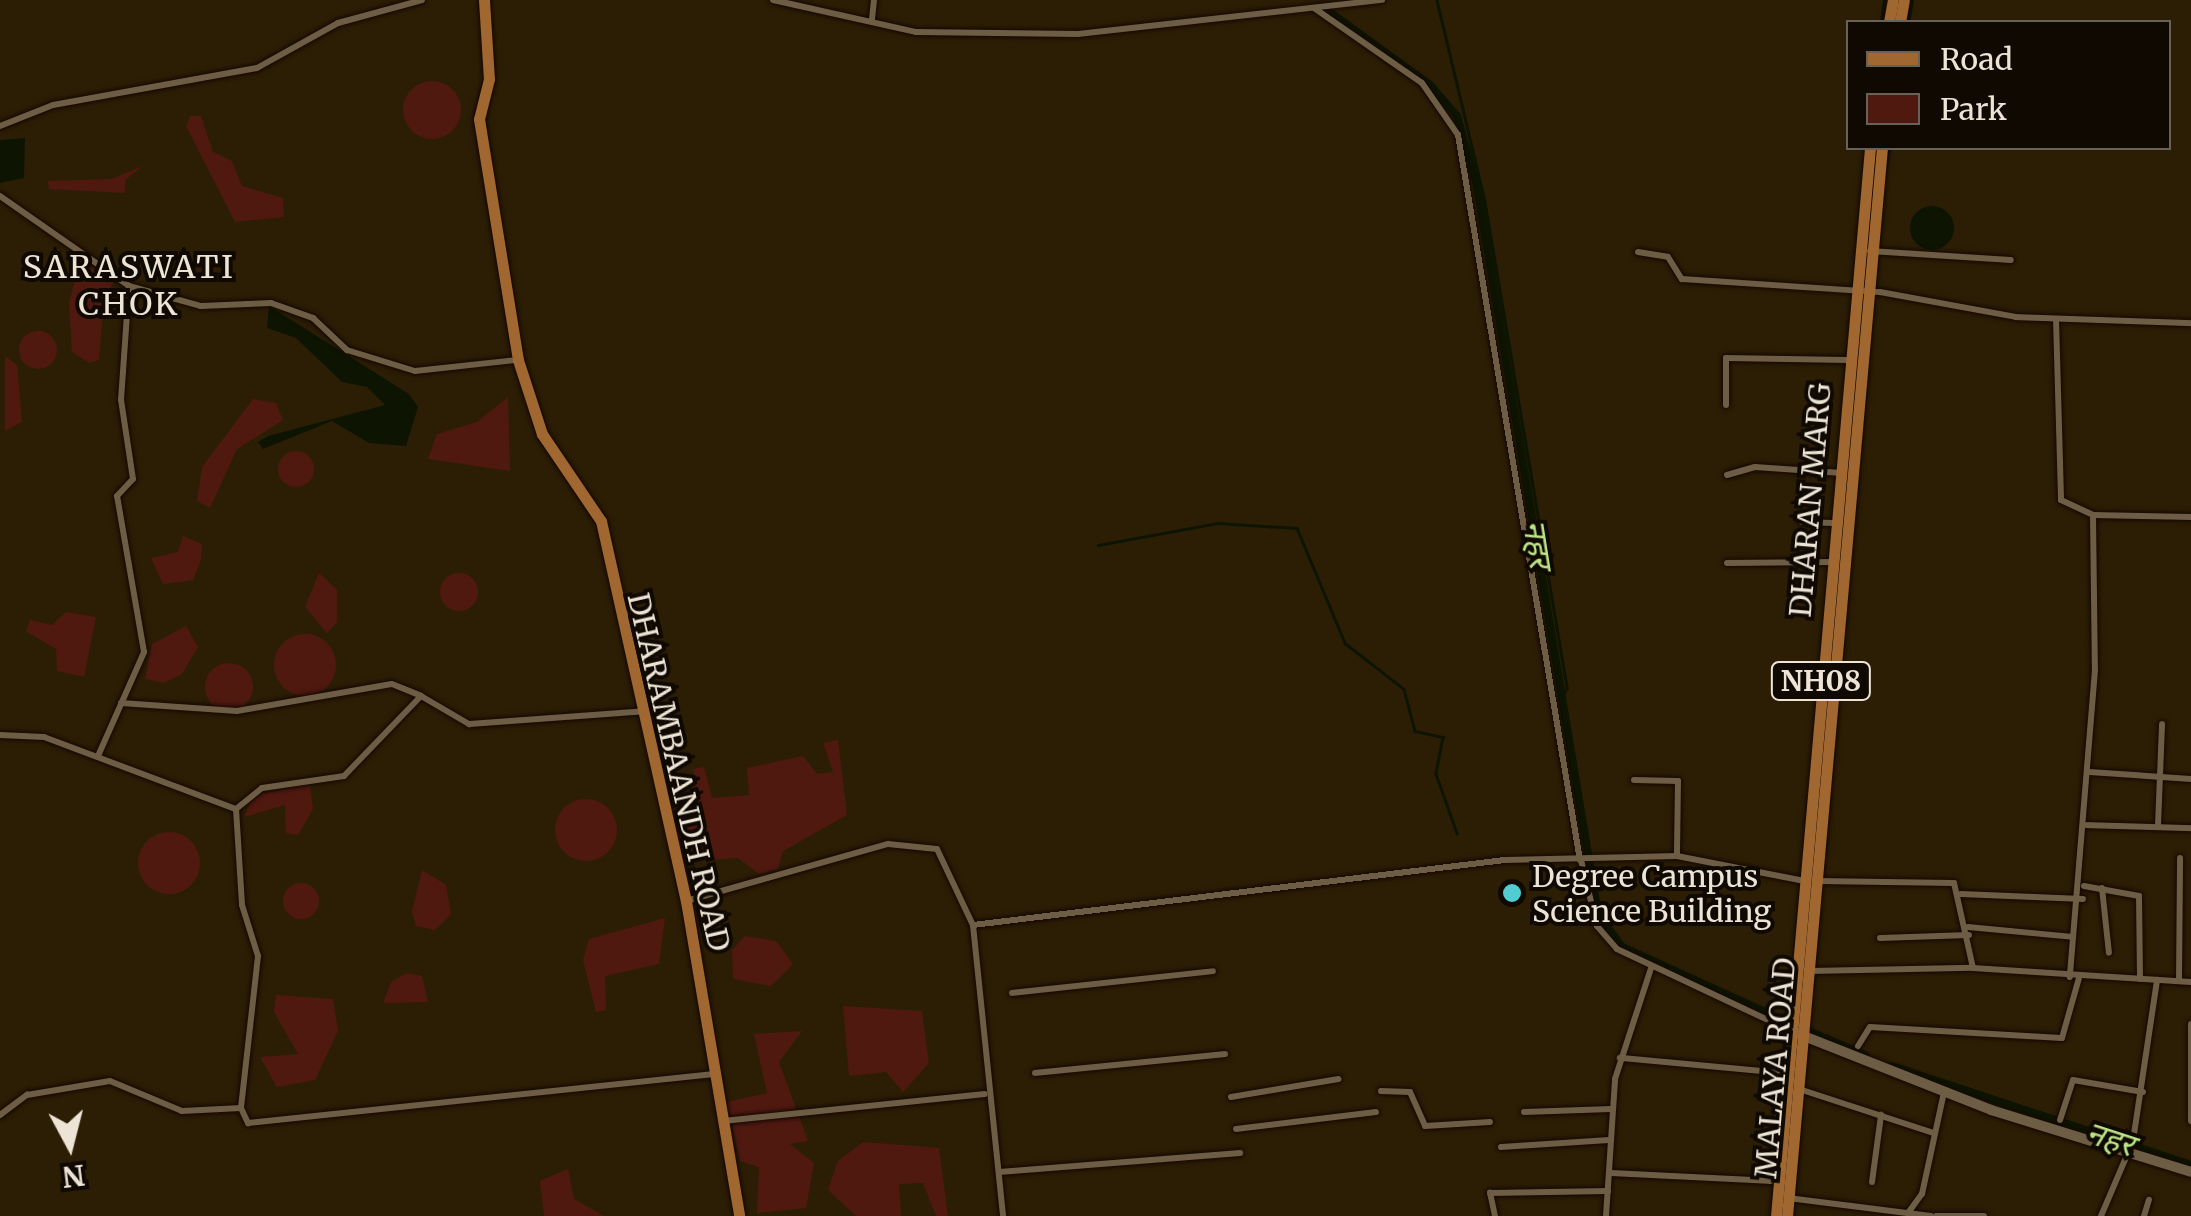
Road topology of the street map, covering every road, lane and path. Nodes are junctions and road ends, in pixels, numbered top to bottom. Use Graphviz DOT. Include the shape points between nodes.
graph roads {
  1 [pos="422,0"];
  2 [pos="484,0"];
  3 [pos="773,0"];
  4 [pos="874,0"];
  5 [pos="1382,0"];
  6 [pos="1314,8"];
  7 [pos="872,19"];
  8 [pos="0,126"];
  9 [pos="1870,150"];
  10 [pos="1881,150"];
  11 [pos="1871,184"];
  12 [pos="0,196"];
  13 [pos="1869,251"];
  14 [pos="1638,252"];
  15 [pos="2010,260"];
  16 [pos="129,286"];
  17 [pos="1859,291"];
  18 [pos="2056,319"];
  19 [pos="2191,323"];
  20 [pos="518,360"];
  21 [pos="1847,360"];
  22 [pos="1726,405"];
  23 [pos="1843,473"];
  24 [pos="1727,475"];
  25 [pos="2093,515"];
  26 [pos="2191,516"];
  27 [pos="1802,522"];
  28 [pos="1834,523"];
  29 [pos="1830,562"];
  30 [pos="1727,563"];
  31 [pos="420,696"];
  32 [pos="120,703"];
  33 [pos="646,710"];
  34 [pos="2162,724"];
  35 [pos="0,735"];
  36 [pos="98,756"];
  37 [pos="2090,772"];
  38 [pos="2160,773"];
  39 [pos="2191,779"];
  40 [pos="1634,780"];
  41 [pos="236,808"];
  42 [pos="2087,825"];
  43 [pos="2158,825"];
  44 [pos="2191,828"];
  45 [pos="1677,856"];
  46 [pos="2180,858"];
  47 [pos="1584,860"];
  48 [pos="1811,881"];
  49 [pos="2084,886"];
  50 [pos="2102,888"];
  51 [pos="1961,894"];
  52 [pos="2084,900"];
  53 [pos="686,901"];
  54 [pos="973,925"];
  55 [pos="1968,931"];
  56 [pos="2072,937"];
  57 [pos="1880,938"];
  58 [pos="2109,953"];
  59 [pos="1651,968"];
  60 [pos="1973,968"];
  61 [pos="1213,971"];
  62 [pos="1808,971"];
  63 [pos="2075,978"];
  64 [pos="2140,979"];
  65 [pos="2157,980"];
  66 [pos="2179,980"];
  67 [pos="2191,982"];
  68 [pos="1012,993"];
  69 [pos="2191,1024"];
  70 [pos="1797,1034"];
  71 [pos="1858,1046"];
  72 [pos="1225,1054"];
  73 [pos="1620,1058"];
  74 [pos="1035,1073"];
  75 [pos="716,1074"];
  76 [pos="1338,1078"];
  77 [pos="1798,1089"];
  78 [pos="1381,1091"];
  79 [pos="1944,1092"];
  80 [pos="2143,1092"];
  81 [pos="984,1094"];
  82 [pos="1232,1097"];
  83 [pos="241,1108"];
  84 [pos="1612,1109"];
  85 [pos="1376,1112"];
  86 [pos="1524,1112"];
  87 [pos="0,1115"];
  88 [pos="1882,1115"];
  89 [pos="2060,1120"];
  90 [pos="2191,1121"];
  91 [pos="722,1122"];
  92 [pos="1490,1122"];
  93 [pos="1236,1129"];
  94 [pos="1934,1133"];
  95 [pos="1609,1140"];
  96 [pos="1501,1146"];
  97 [pos="1240,1153"];
  98 [pos="2128,1154"];
  99 [pos="999,1172"];
  100 [pos="1608,1172"];
  101 [pos="2191,1172"];
  102 [pos="1872,1182"];
  103 [pos="1608,1191"];
  104 [pos="1783,1197"];
  105 [pos="2150,1200"];
  106 [pos="1908,1213"];
  107 [pos="739,1216"];
  108 [pos="1003,1216"];
  109 [pos="1495,1216"];
  110 [pos="1606,1216"];
  111 [pos="1776,1216"];
  112 [pos="1787,1216"];
  113 [pos="1934,1216"];
  114 [pos="1984,1216"];
  115 [pos="2101,1216"];
  116 [pos="2144,1216"];
  1 -- 8 [label="street" via="338,23 257,68 53,105"];
  2 -- 20 [label="main road, DHARAMBAANDH ROAD" via="489,79 480,136"];
  3 -- 7 [label="street"];
  4 -- 7 [label="street"];
  5 -- 6 [label="street"];
  6 -- 7 [label="street" via="1078,34 916,32"];
  6 -- 47 [label="street" via="1422,83 1458,135"];
  9 -- 11 [label="main road, DHARAN MARG / NH08"];
  10 -- 11 [label="main road, MALAYA ROAD / NH08"];
  11 -- 13 [label="main road, MALAYA ROAD / NH08"];
  11 -- 17 [label="main road, DHARAN MARG / NH08"];
  12 -- 16 [label="street"];
  13 -- 15 [label="street"];
  13 -- 17 [label="main road, MALAYA ROAD / NH08"];
  14 -- 17 [label="street" via="1668,257 1682,279"];
  16 -- 20 [label="street" via="202,306 271,302 313,318 347,350 415,371"];
  16 -- 32 [label="street" via="121,400 133,479 117,496 144,652"];
  17 -- 18 [label="street"];
  17 -- 21 [label="main road, DHARAN MARG / NH08"];
  17 -- 23 [label="main road, MALAYA ROAD / NH08"];
  18 -- 19 [label="street"];
  18 -- 25 [label="street" via="2061,500"];
  20 -- 33 [label="main road, DHARAMBAANDH ROAD" via="542,434 601,521 614,609"];
  21 -- 22 [label="street" via="1726,358"];
  21 -- 23 [label="main road, DHARAN MARG / NH08"];
  23 -- 24 [label="street" via="1734,468"];
  23 -- 28 [label="main road, DHARAN MARG / NH08"];
  23 -- 48 [label="main road, MALAYA ROAD / NH08"];
  25 -- 26 [label="street"];
  25 -- 37 [label="street"];
  27 -- 28 [label="street"];
  28 -- 29 [label="main road, DHARAN MARG / NH08"];
  29 -- 30 [label="street"];
  29 -- 48 [label="main road, DHARAN MARG / NH08"];
  31 -- 32 [label="street" via="392,684 238,712"];
  31 -- 33 [label="street" via="469,724"];
  31 -- 41 [label="street" via="344,776 262,788"];
  32 -- 36 [label="street"];
  33 -- 53 [label="main road, DHARAMBAANDH ROAD"];
  34 -- 38 [label="street"];
  35 -- 36 [label="street" via="44,737"];
  36 -- 41 [label="street"];
  37 -- 38 [label="street"];
  37 -- 42 [label="street"];
  38 -- 39 [label="street"];
  38 -- 43 [label="street"];
  40 -- 45 [label="street" via="1678,781"];
  41 -- 83 [label="street" via="242,905 258,956"];
  42 -- 43 [label="street"];
  42 -- 49 [label="street"];
  43 -- 44 [label="street"];
  45 -- 47 [label="street"];
  45 -- 48 [label="street"];
  46 -- 66 [label="street"];
  47 -- 54 [label="street" via="1336,877"];
  47 -- 59 [label="street" via="1596,926"];
  48 -- 51 [label="street" via="1954,883"];
  48 -- 62 [label="main road, MALAYA ROAD / NH08"];
  48 -- 70 [label="main road, DHARAN MARG / NH08"];
  49 -- 50 [label="street"];
  49 -- 52 [label="street"];
  50 -- 58 [label="street"];
  50 -- 64 [label="street" via="2139,896"];
  51 -- 52 [label="street"];
  51 -- 55 [label="street"];
  52 -- 56 [label="street"];
  53 -- 54 [label="street" via="916,843 937,850"];
  53 -- 75 [label="main road, DHARAMBAANDH ROAD"];
  54 -- 81 [label="street"];
  55 -- 56 [label="street"];
  55 -- 57 [label="street"];
  55 -- 60 [label="street"];
  56 -- 63 [label="street"];
  59 -- 70 [label="street"];
  59 -- 73 [label="street"];
  60 -- 62 [label="street"];
  60 -- 63 [label="street"];
  61 -- 68 [label="street"];
  62 -- 70 [label="main road, MALAYA ROAD / NH08"];
  63 -- 64 [label="street"];
  63 -- 71 [label="street" via="2062,1038 1870,1027"];
  64 -- 65 [label="street"];
  65 -- 66 [label="street"];
  65 -- 80 [label="street"];
  66 -- 67 [label="street"];
  69 -- 90 [label="street"];
  70 -- 77 [label="main road, MALAYA ROAD / NH08"];
  70 -- 79 [label="street"];
  70 -- 104 [label="main road, DHARAN MARG / NH08"];
  72 -- 74 [label="street"];
  73 -- 84 [label="street"];
  73 -- 100 [label="street" via="1784,1072 1770,1182"];
  75 -- 83 [label="street" via="302,1119 248,1122"];
  75 -- 91 [label="main road, DHARAMBAANDH ROAD"];
  76 -- 82 [label="street"];
  77 -- 88 [label="street"];
  77 -- 104 [label="main road, MALAYA ROAD / NH08"];
  78 -- 92 [label="street" via="1410,1092 1425,1126"];
  79 -- 94 [label="street"];
  79 -- 98 [label="street"];
  80 -- 89 [label="street" via="2073,1080"];
  80 -- 98 [label="street"];
  81 -- 91 [label="street"];
  81 -- 99 [label="street"];
  83 -- 87 [label="street" via="182,1111 110,1082 27,1096"];
  84 -- 86 [label="street"];
  84 -- 95 [label="street"];
  85 -- 93 [label="street"];
  88 -- 94 [label="street"];
  88 -- 102 [label="street"];
  91 -- 107 [label="main road, DHARAMBAANDH ROAD"];
  94 -- 106 [label="street" via="1922,1194"];
  95 -- 96 [label="street"];
  95 -- 100 [label="street"];
  97 -- 99 [label="street"];
  98 -- 101 [label="street"];
  98 -- 115 [label="street"];
  99 -- 108 [label="street"];
  100 -- 103 [label="street"];
  103 -- 109 [label="street" via="1490,1193"];
  103 -- 110 [label="street"];
  104 -- 106 [label="street"];
  104 -- 111 [label="main road, DHARAN MARG / NH08"];
  104 -- 112 [label="main road, MALAYA ROAD / NH08"];
  105 -- 116 [label="street"];
  106 -- 113 [label="street"];
  113 -- 114 [label="street"];
}
